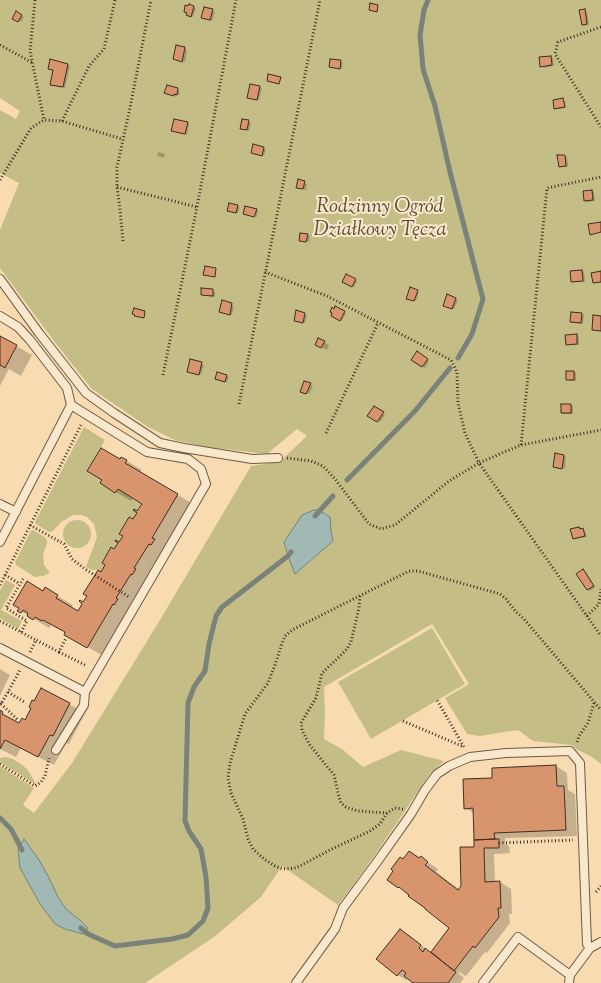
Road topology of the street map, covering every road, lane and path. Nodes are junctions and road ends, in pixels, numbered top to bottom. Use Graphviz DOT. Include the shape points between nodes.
graph roads {
  1 [pos="35,0"];
  2 [pos="115,0"];
  3 [pos="151,0"];
  4 [pos="236,0"];
  5 [pos="320,0"];
  6 [pos="601,27"];
  7 [pos="0,45"];
  8 [pos="33,63"];
  9 [pos="44,120"];
  10 [pos="62,121"];
  11 [pos="601,127"];
  12 [pos="122,138"];
  13 [pos="601,177"];
  14 [pos="0,180"];
  15 [pos="117,187"];
  16 [pos="197,207"];
  17 [pos="122,241"];
  18 [pos="265,272"];
  19 [pos="0,279"];
  20 [pos="0,316"];
  21 [pos="378,323"];
  22 [pos="163,375"];
  23 [pos="239,404"];
  24 [pos="71,405"];
  25 [pos="82,423"];
  26 [pos="601,430"];
  27 [pos="326,432"];
  28 [pos="521,445"];
  29 [pos="278,458"];
  30 [pos="478,464"];
  31 [pos="0,504"];
  32 [pos="16,512"];
  33 [pos="30,525"];
  34 [pos="0,542"];
  35 [pos="5,575"];
  36 [pos="23,579"];
  37 [pos="0,584"];
  38 [pos="20,584"];
  39 [pos="601,589"];
  40 [pos="360,596"];
  41 [pos="137,602"];
  42 [pos="587,616"];
  43 [pos="0,621"];
  44 [pos="21,632"];
  45 [pos="601,636"];
  46 [pos="66,638"];
  47 [pos="36,640"];
  48 [pos="0,648"];
  49 [pos="59,652"];
  50 [pos="25,661"];
  51 [pos="96,671"];
  52 [pos="8,692"];
  53 [pos="84,692"];
  54 [pos="437,700"];
  55 [pos="26,702"];
  56 [pos="594,702"];
  57 [pos="1,703"];
  58 [pos="601,710"];
  59 [pos="18,720"];
  60 [pos="403,721"];
  61 [pos="56,750"];
  62 [pos="570,751"];
  63 [pos="387,813"];
  64 [pos="411,814"];
  65 [pos="584,840"];
  66 [pos="499,843"];
  67 [pos="601,942"];
  68 [pos="590,948"];
  69 [pos="570,979"];
  70 [pos="296,983"];
  71 [pos="483,983"];
  1 -- 8 [label="path" via="30,50"];
  2 -- 10 [label="path" via="104,49 89,66"];
  3 -- 12 [label="path"];
  4 -- 16 [label="path"];
  5 -- 18 [label="path"];
  6 -- 11 [label="path" via="558,42 555,54"];
  7 -- 8 [label="path"];
  8 -- 9 [label="path"];
  9 -- 10 [label="path"];
  9 -- 14 [label="path" via="31,128"];
  10 -- 12 [label="path"];
  12 -- 15 [label="path"];
  13 -- 28 [label="path" via="546,188"];
  15 -- 16 [label="path"];
  15 -- 17 [label="path"];
  16 -- 22 [label="path"];
  18 -- 21 [label="path" via="327,296"];
  18 -- 23 [label="path"];
  19 -- 29 [label="lane" via="86,393 160,443 252,459"];
  20 -- 24 [label="lane" via="18,327 30,340 67,388"];
  21 -- 27 [label="path"];
  21 -- 30 [label="path" via="452,360 457,372 458,403 465,433"];
  24 -- 32 [label="lane"];
  24 -- 41 [label="lane" via="147,452 188,459 202,469 206,484"];
  25 -- 33 [label="path"];
  26 -- 28 [label="path"];
  28 -- 30 [label="path"];
  29 -- 30 [label="path" via="311,461 323,466 369,524 381,529 395,525 449,481"];
  30 -- 42 [label="path"];
  31 -- 32 [label="lane"];
  32 -- 34 [label="lane"];
  33 -- 35 [label="path"];
  33 -- 41 [label="path" via="64,544 72,559"];
  35 -- 37 [label="path"];
  35 -- 38 [label="path"];
  36 -- 38 [label="path"];
  38 -- 44 [label="path" via="6,608 27,621"];
  39 -- 42 [label="path" via="599,604"];
  40 -- 56 [label="path" via="409,571 500,594"];
  40 -- 63 [label="path" via="351,642 322,672 316,698 301,723 309,744 334,775 341,803 358,811"];
  40 -- 63 [label="path" via="285,636 268,682 245,714 228,778 253,849 283,869 296,868 370,831"];
  41 -- 51 [label="lane"];
  42 -- 45 [label="path"];
  43 -- 44 [label="path"];
  44 -- 47 [label="path"];
  46 -- 49 [label="path"];
  47 -- 49 [label="path"];
  47 -- 50 [label="path"];
  48 -- 50 [label="lane"];
  49 -- 51 [label="path"];
  50 -- 52 [label="path"];
  50 -- 53 [label="lane"];
  51 -- 53 [label="lane"];
  52 -- 55 [label="path"];
  52 -- 57 [label="path"];
  53 -- 61 [label="lane" via="84,705"];
  54 -- 60 [label="path" via="464,747"];
  56 -- 58 [label="path"];
  56 -- 62 [label="path" via="588,723 575,748"];
  57 -- 59 [label="path"];
  62 -- 64 [label="lane" via="470,757 437,774"];
  62 -- 65 [label="lane" via="580,763"];
  63 -- 64 [label="path" via="401,808"];
  64 -- 70 [label="lane" via="343,908 336,930"];
  65 -- 66 [label="path"];
  65 -- 68 [label="lane" via="587,944"];
  67 -- 68 [label="lane"];
  68 -- 69 [label="lane"];
  69 -- 71 [label="lane" via="518,937"];
}
